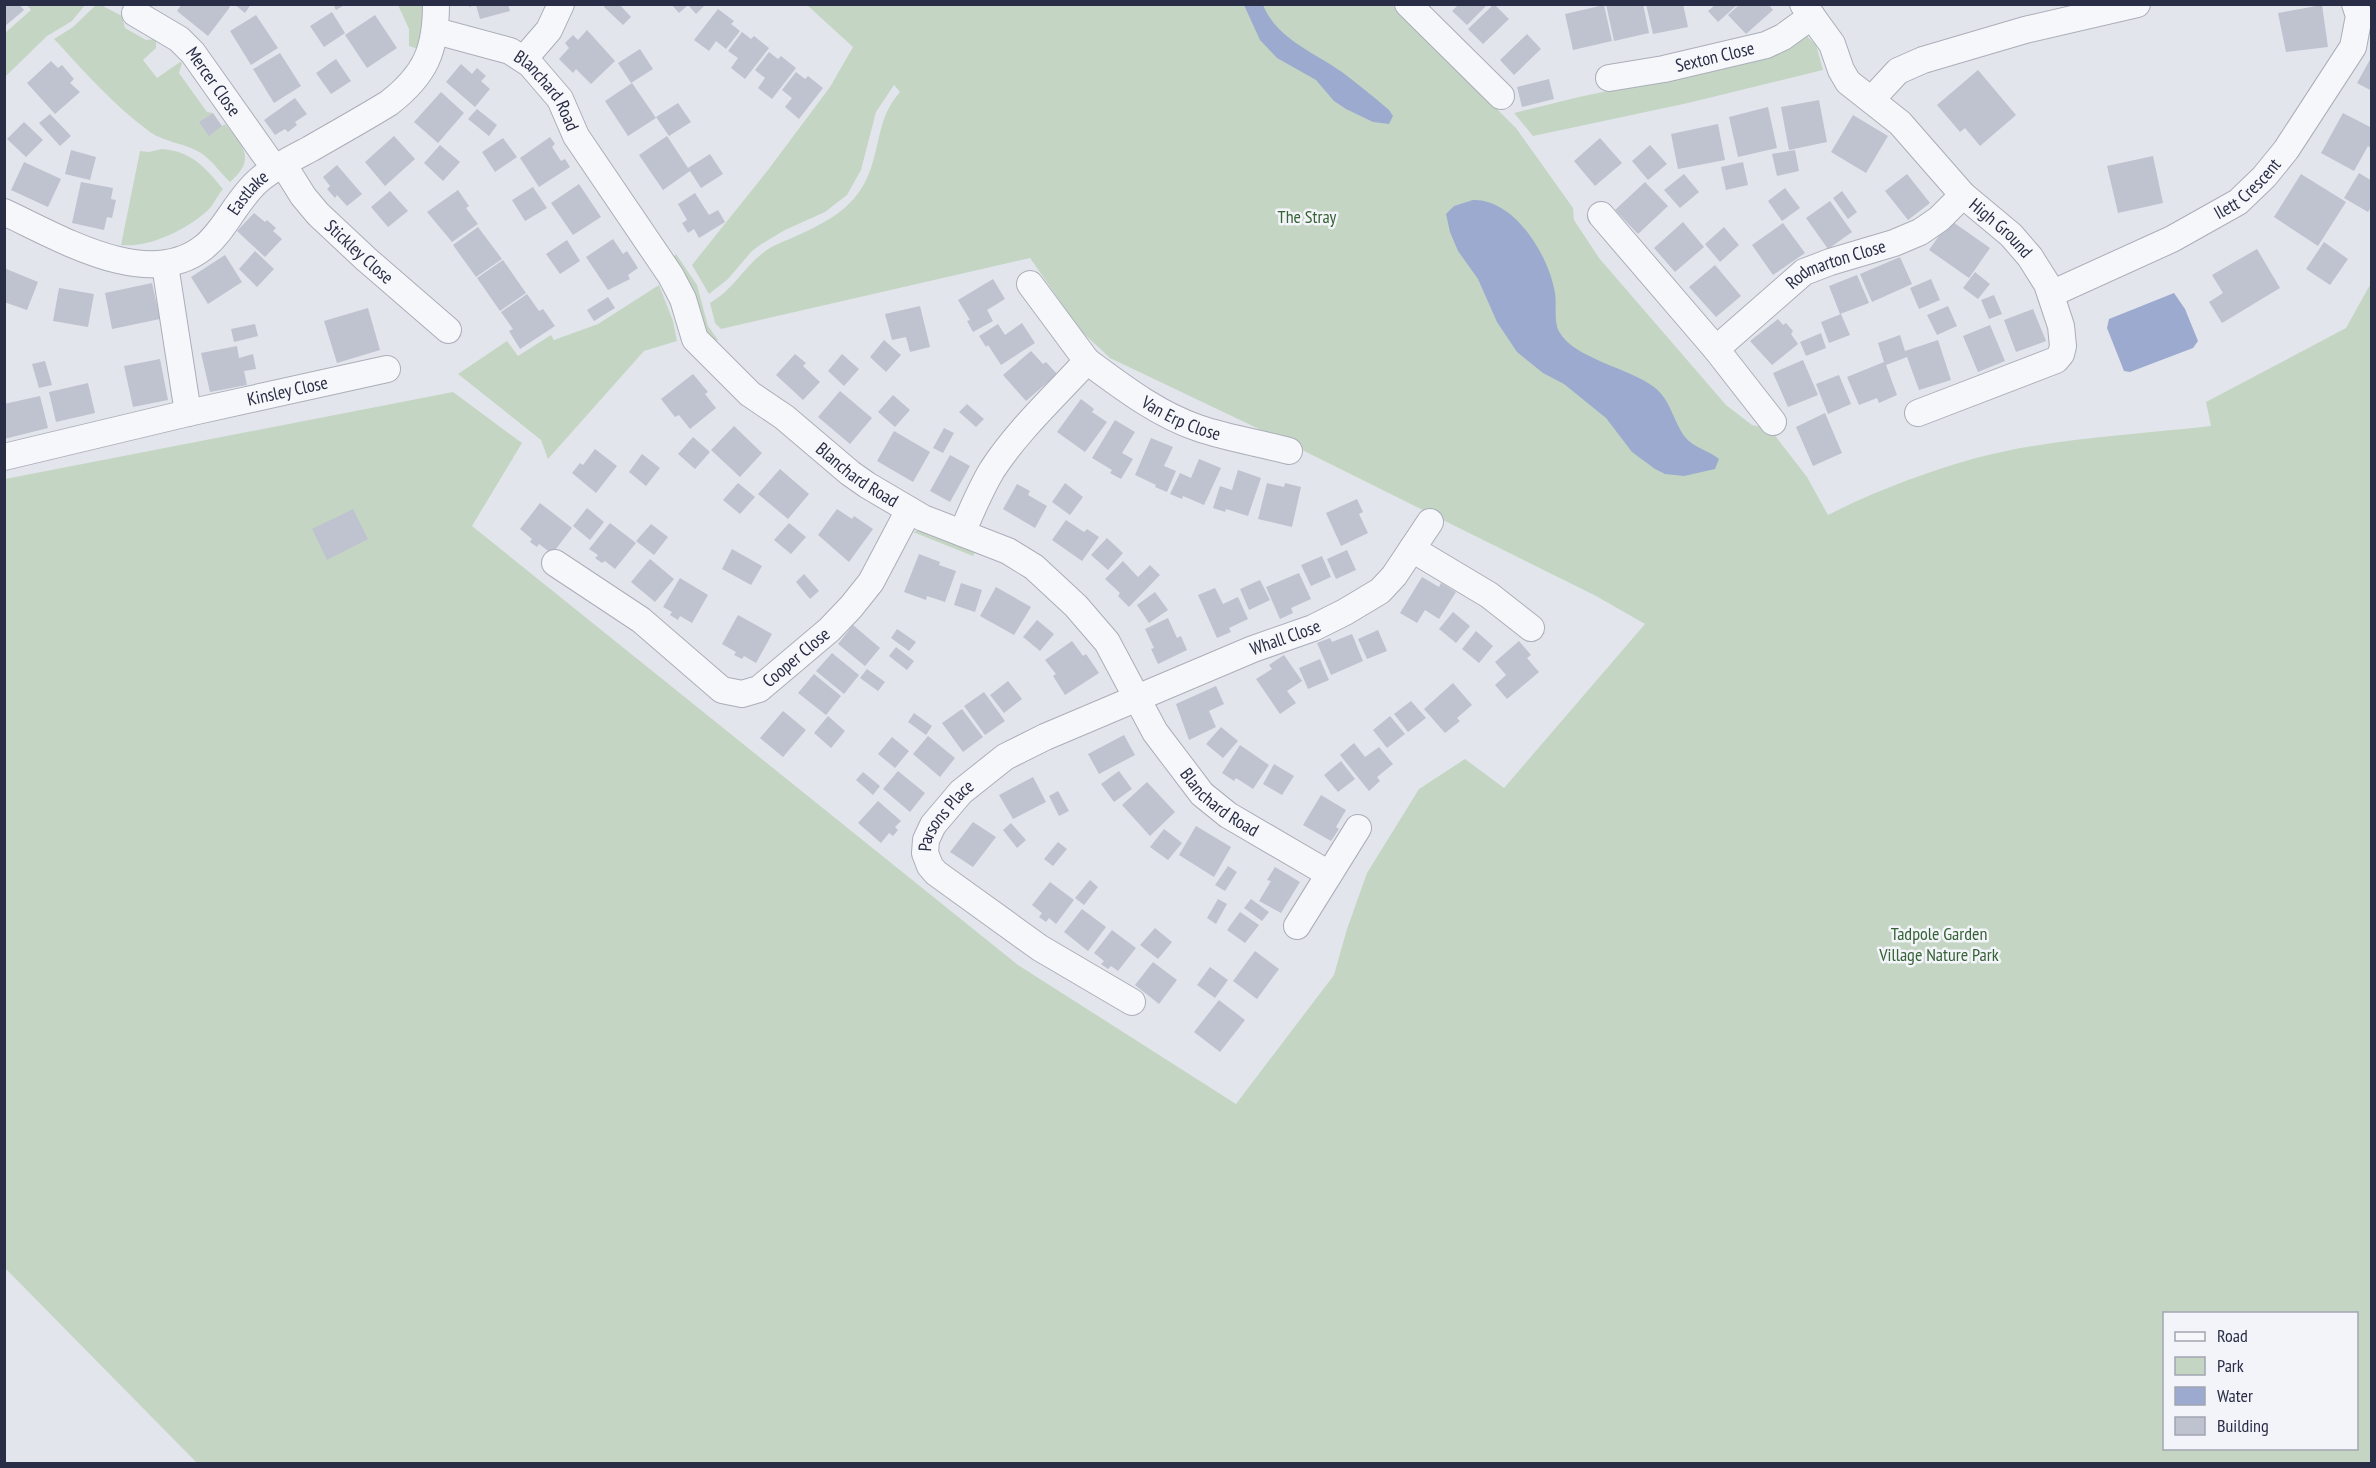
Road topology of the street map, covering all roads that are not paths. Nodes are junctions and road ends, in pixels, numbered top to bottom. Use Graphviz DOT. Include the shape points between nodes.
graph roads {
  1 [pos="436,4"];
  2 [pos="561,4"];
  3 [pos="1408,4"];
  4 [pos="2137,4"];
  5 [pos="2355,4"];
  6 [pos="1807,10"];
  7 [pos="135,13"];
  8 [pos="436,32"];
  9 [pos="524,59"];
  10 [pos="1609,78"];
  11 [pos="1501,96"];
  12 [pos="1872,99"];
  13 [pos="279,166"];
  14 [pos="1963,195"];
  15 [pos="4,212"];
  16 [pos="1601,215"];
  17 [pos="165,265"];
  18 [pos="1030,284"];
  19 [pos="2051,294"];
  20 [pos="448,330"];
  21 [pos="1716,349"];
  22 [pos="1087,361"];
  23 [pos="387,369"];
  24 [pos="188,413"];
  25 [pos="1918,413"];
  26 [pos="1773,422"];
  27 [pos="1289,451"];
  28 [pos="4,457"];
  29 [pos="909,510"];
  30 [pos="1430,522"];
  31 [pos="962,533"];
  32 [pos="1412,549"];
  33 [pos="555,563"];
  34 [pos="1531,628"];
  35 [pos="1139,699"];
  36 [pos="1358,828"];
  37 [pos="1329,874"];
  38 [pos="1297,926"];
  39 [pos="1132,1002"];
  1 -- 8 [label="street, Eastlake"];
  2 -- 9 [label="street" via="549,30"];
  3 -- 11 [label="street"];
  4 -- 12 [label="street" via="2025,30 1923,60 1898,71"];
  5 -- 19 [label="street, Ilett Crescent" via="2359,16 2353,47 2286,150 2238,202 2172,239"];
  6 -- 10 [label="street, Sexton Close" via="1783,37 1766,45"];
  6 -- 12 [label="street, High Ground" via="1832,44 1844,77"];
  7 -- 13 [label="street, Mercer Close" via="179,39 193,53"];
  8 -- 9 [label="street, Blanchard Road"];
  8 -- 13 [label="street, Eastlake" via="427,61 407,88 381,108"];
  9 -- 29 [label="street, Blanchard Road" via="560,99 576,136 671,276 699,345 750,394 784,417 850,474"];
  12 -- 14 [label="street, High Ground" via="1908,130"];
  13 -- 17 [label="street, Eastlake" via="240,199 206,246 188,259"];
  13 -- 20 [label="street, Stickley Close" via="318,214"];
  14 -- 19 [label="street, High Ground" via="2022,245"];
  14 -- 21 [label="street, Rodmarton Close" via="1920,232 1804,273"];
  15 -- 17 [label="street, Eastlake" via="93,252 128,262"];
  16 -- 21 [label="street"];
  17 -- 24 [label="street"];
  18 -- 22 [label="street, Van Erp Close"];
  19 -- 25 [label="street, High Ground" via="2064,339 2061,354 2055,360"];
  21 -- 26 [label="street"];
  22 -- 27 [label="street, Van Erp Close" via="1166,414 1198,428"];
  22 -- 31 [label="street" via="997,464"];
  23 -- 24 [label="street, Kinsley Close"];
  24 -- 28 [label="street, Kinsley Close"];
  29 -- 31 [label="street, Blanchard Road"];
  29 -- 33 [label="street, Cooper Close" via="879,570 851,607 829,630 749,694 722,690 648,626"];
  30 -- 32 [label="street, Whall Close"];
  31 -- 35 [label="street, Blanchard Road" via="1017,556 1066,596 1107,642"];
  32 -- 34 [label="street" via="1489,595"];
  32 -- 35 [label="street, Whall Close" via="1394,576 1373,597 1313,628 1253,649"];
  35 -- 37 [label="street, Blanchard Road" via="1164,746 1202,794 1228,815"];
  35 -- 39 [label="street, Parsons Place" via="1045,737 991,766 950,804 928,834 925,847 930,866 944,879 1040,948"];
  36 -- 37 [label="street"];
  37 -- 38 [label="street"];
}
